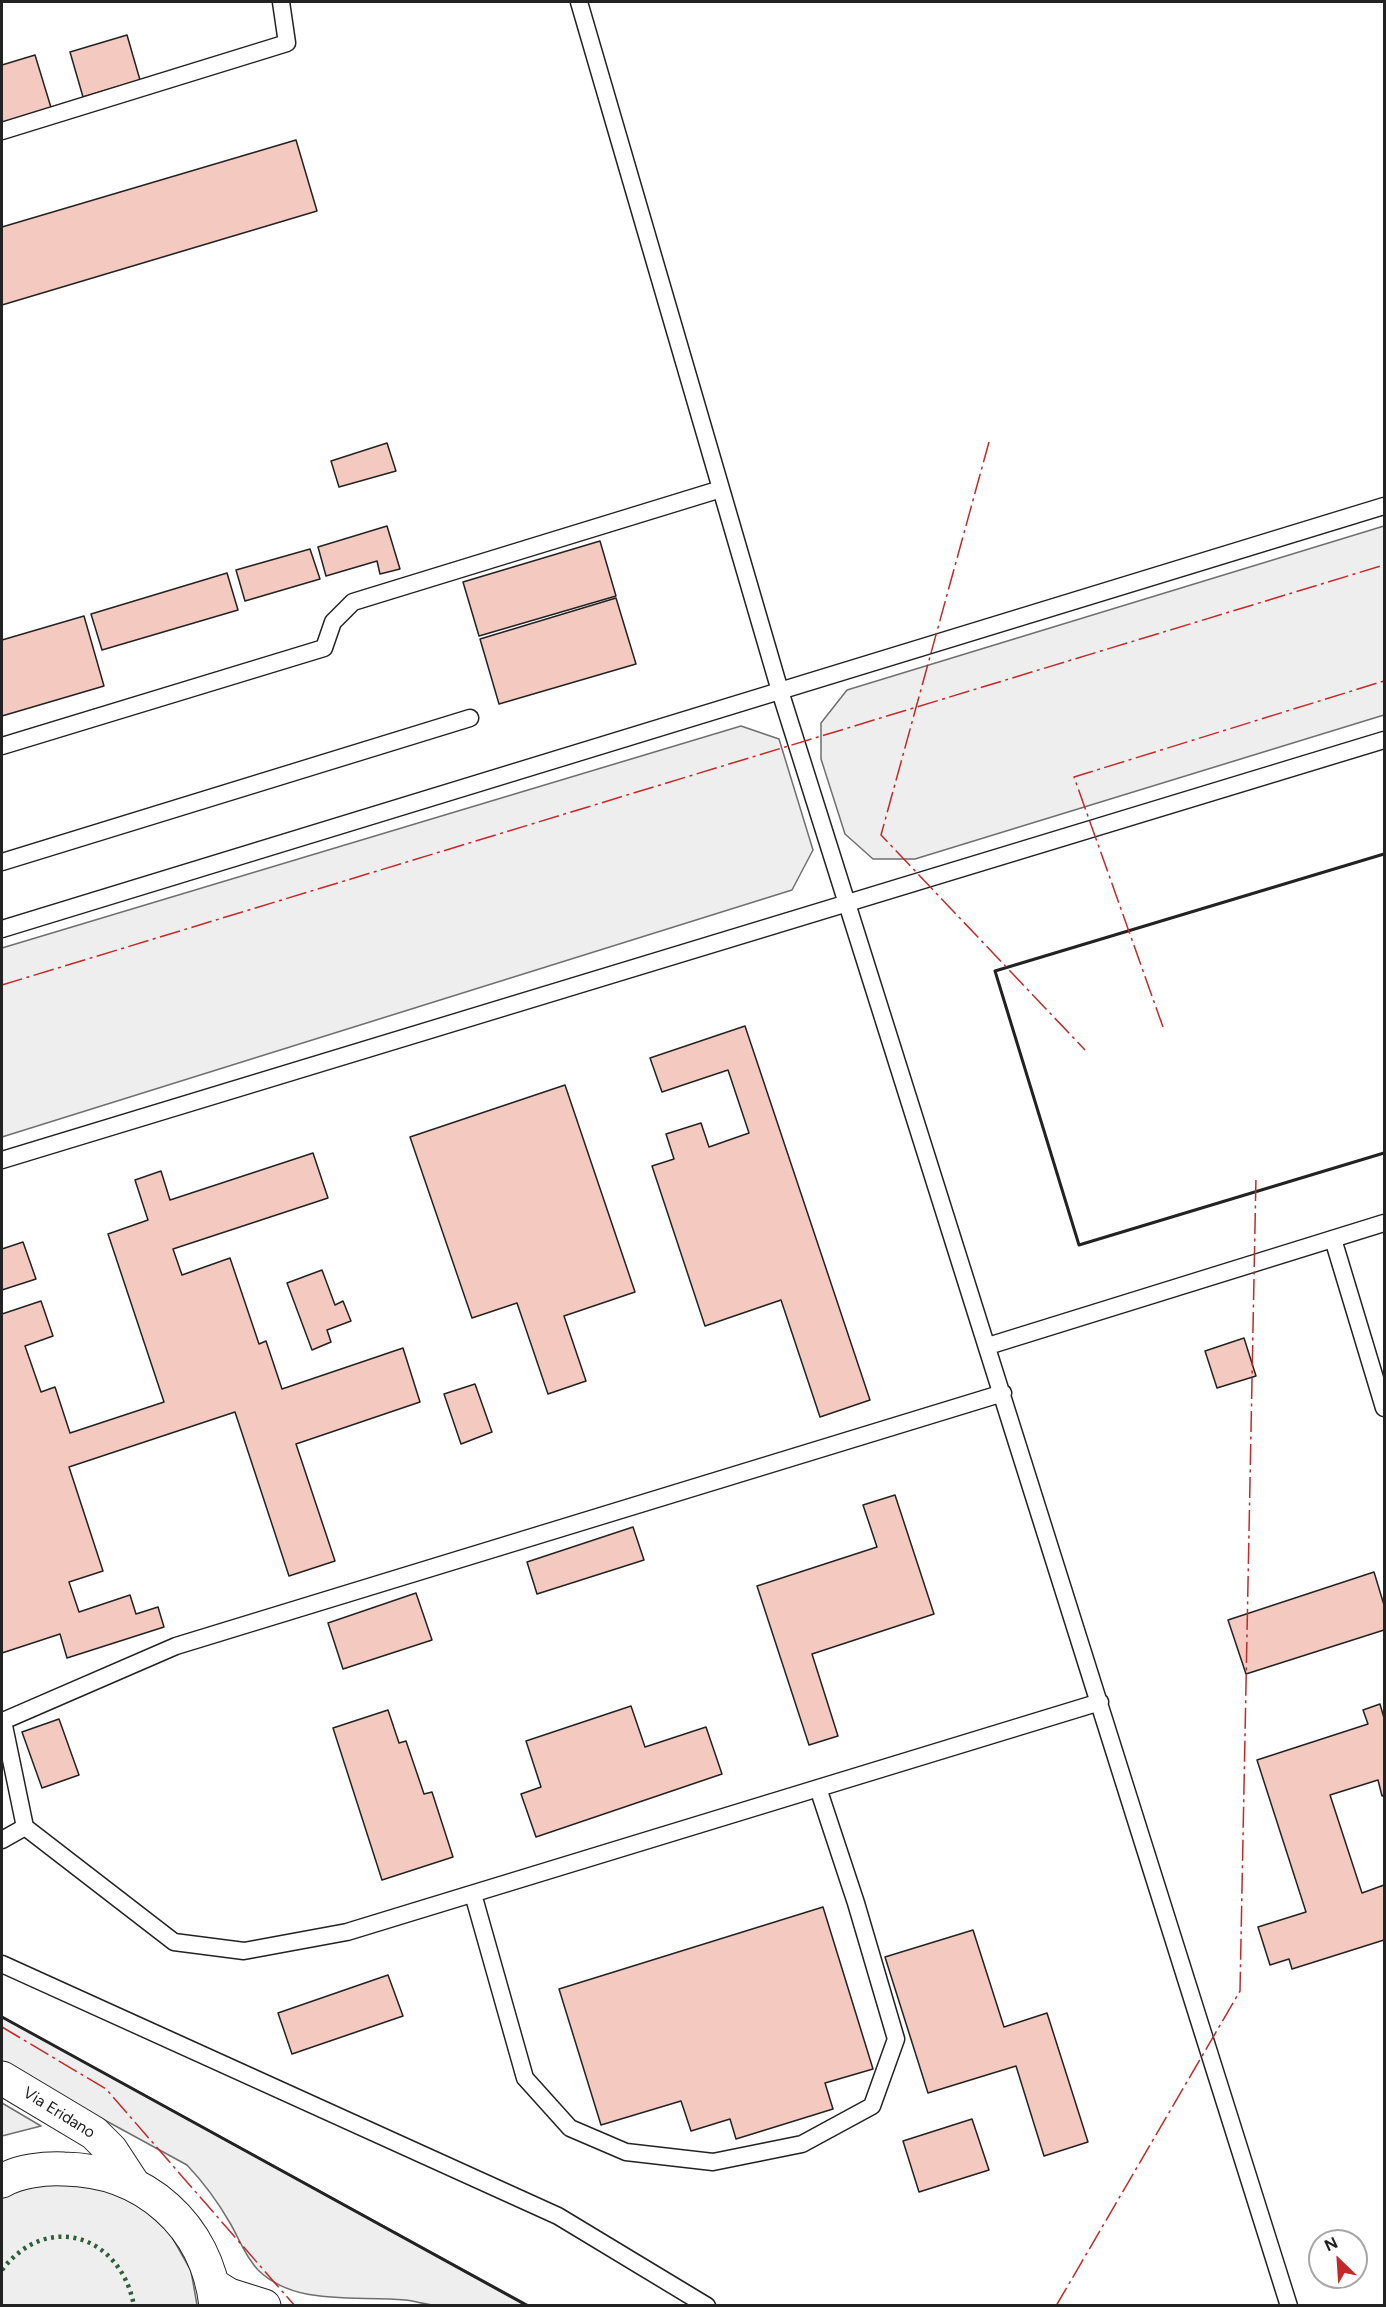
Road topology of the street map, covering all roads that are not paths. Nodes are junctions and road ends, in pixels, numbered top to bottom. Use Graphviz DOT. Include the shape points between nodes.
graph roads {
  1 [pos="281,2"];
  2 [pos="579,2"];
  3 [pos="2,131"];
  4 [pos="721,489"];
  5 [pos="1384,506"];
  6 [pos="780,691"];
  7 [pos="470,718"];
  8 [pos="1384,740"];
  9 [pos="2,746"];
  10 [pos="2,861"];
  11 [pos="849,905"];
  12 [pos="2,929"];
  13 [pos="2,1160"];
  14 [pos="1384,1223"];
  15 [pos="1333,1239"];
  16 [pos="988,1346"];
  17 [pos="1003,1392"];
  18 [pos="1384,1408"];
  19 [pos="1100,1702"];
  20 [pos="818,1788"];
  21 [pos="25,1827"];
  22 [pos="2,1840"];
  23 [pos="473,1894"];
  24 [pos="2,1964"];
  25 [pos="2,2078"];
  26 [pos="2,2181"];
  27 [pos="132,2182"];
  28 [pos="214,2295"];
  29 [pos="264,2306"];
  30 [pos="707,2306"];
  31 [pos="1289,2306"];
  1 -- 3 [label="lane" via="287,43"];
  2 -- 4 [label="lane"];
  4 -- 6 [label="lane"];
  4 -- 9 [label="lane" via="353,602 333,622 324,648"];
  5 -- 6 [label="lane"];
  6 -- 11 [label="lane"];
  6 -- 12 [label="lane"];
  7 -- 10 [label="lane"];
  8 -- 11 [label="lane"];
  11 -- 13 [label="lane"];
  11 -- 16 [label="lane"];
  14 -- 15 [label="lane"];
  15 -- 16 [label="lane"];
  15 -- 18 [label="lane"];
  16 -- 17 [label="lane"];
  17 -- 19 [label="lane"];
  17 -- 21 [label="lane" via="176,1646 3,1721"];
  19 -- 20 [label="lane"];
  19 -- 31 [label="lane"];
  20 -- 23 [label="lane"];
  20 -- 23 [label="lane" via="896,2039 872,2106 802,2144 712,2162 626,2152 570,2128 525,2078"];
  21 -- 22 [label="lane"];
  21 -- 23 [label="lane" via="174,1942 244,1951 347,1932"];
  24 -- 30 [label="lane" via="558,2216"];
  25 -- 27 [label="main road, Via Eridano" via="94,2133 111,2150"];
  26 -- 27 [label="main road, Via Eridano" via="48,2168 90,2169"];
  27 -- 28 [label="main road, Via Eridano" via="169,2208 197,2243"];
  28 -- 29 [label="main road, Via Eridano" via="230,2295"];
}
